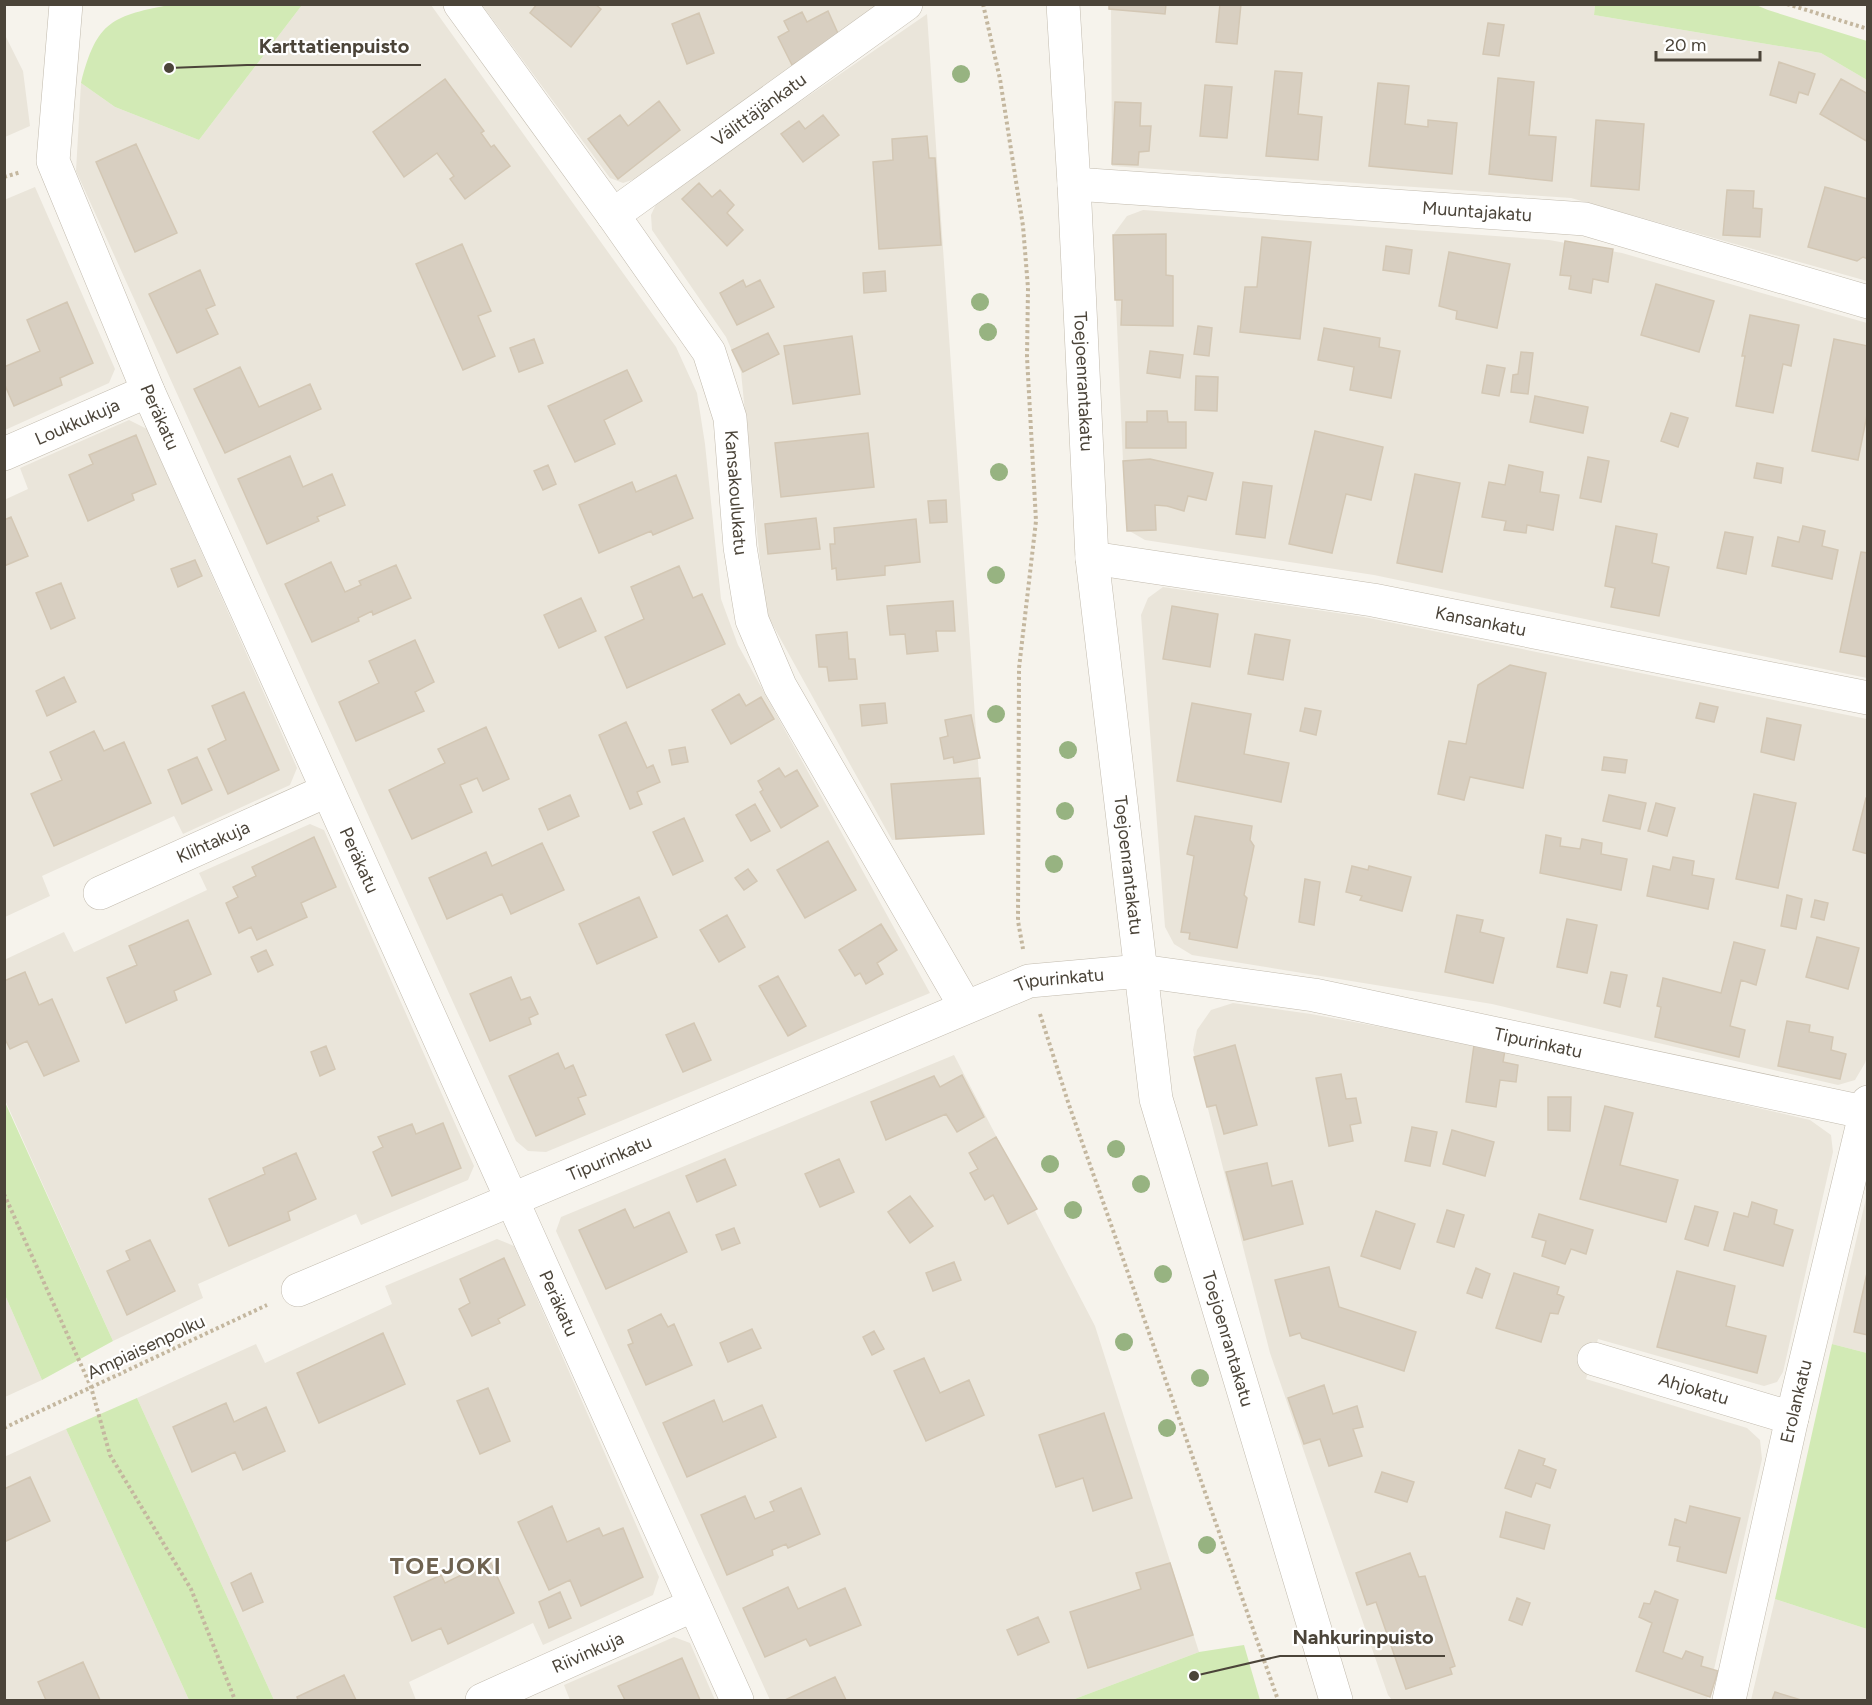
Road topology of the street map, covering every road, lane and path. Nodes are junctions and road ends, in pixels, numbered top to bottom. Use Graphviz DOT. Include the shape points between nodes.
graph roads {
  1 [pos="460,4"];
  2 [pos="906,4"];
  3 [pos="983,4"];
  4 [pos="1063,4"];
  5 [pos="1787,4"];
  6 [pos="64,5"];
  7 [pos="1868,29"];
  8 [pos="1074,184"];
  9 [pos="613,215"];
  10 [pos="1868,302"];
  11 [pos="148,391"];
  12 [pos="4,454"];
  13 [pos="1092,558"];
  14 [pos="1868,698"];
  15 [pos="326,790"];
  16 [pos="100,893"];
  17 [pos="1141,971"];
  18 [pos="1029,981"];
  19 [pos="964,1006"];
  20 [pos="1866,1109"];
  21 [pos="4,1194"];
  22 [pos="511,1202"];
  23 [pos="298,1290"];
  24 [pos="1594,1359"];
  25 [pos="91,1387"];
  26 [pos="1791,1418"];
  27 [pos="4,1428"];
  28 [pos="694,1605"];
  29 [pos="235,1701"];
  30 [pos="482,1701"];
  31 [pos="737,1701"];
  32 [pos="1278,1701"];
  33 [pos="1336,1701"];
  34 [pos="1729,1701"];
  1 -- 9 [label="street, Kansakoulukatu"];
  2 -- 9 [label="street, Välittäjänkatu"];
  3 -- 18 [label="path" via="1000,79 1023,226 1028,288 1027,357 1036,521 1019,668 1018,921"];
  4 -- 8 [label="street, Toejoenrantakatu"];
  5 -- 7 [label="path"];
  6 -- 11 [label="street, Peräkatu" via="53,161"];
  8 -- 10 [label="street, Muuntajakatu" via="1585,219"];
  8 -- 13 [label="street, Toejoenrantakatu"];
  9 -- 19 [label="street, Kansakoulukatu" via="709,352 730,418 740,547 752,620 780,686"];
  11 -- 12 [label="street, Loukkukuja"];
  11 -- 15 [label="street, Peräkatu"];
  13 -- 14 [label="street, Kansankatu" via="1373,600"];
  13 -- 17 [label="street, Toejoenrantakatu"];
  15 -- 16 [label="street, Klihtakuja"];
  15 -- 22 [label="street, Peräkatu"];
  17 -- 18 [label="street, Tipurinkatu"];
  17 -- 20 [label="street, Tipurinkatu" via="1314,994"];
  17 -- 33 [label="street, Toejoenrantakatu" via="1156,1099"];
  18 -- 19 [label="street, Tipurinkatu"];
  18 -- 32 [label="path"];
  19 -- 22 [label="street, Tipurinkatu"];
  20 -- 26 [label="street, Erolankatu"];
  21 -- 25 [label="path"];
  22 -- 23 [label="street, Tipurinkatu"];
  22 -- 28 [label="street, Peräkatu"];
  23 -- 25 [label="path, Ampiaisenpolku"];
  24 -- 26 [label="street, Ahjokatu"];
  25 -- 27 [label="path, Ampiaisenpolku"];
  25 -- 29 [label="path" via="110,1455 191,1589"];
  26 -- 34 [label="street, Erolankatu"];
  28 -- 30 [label="street, Riivinkuja"];
  28 -- 31 [label="street, Peräkatu"];
}
